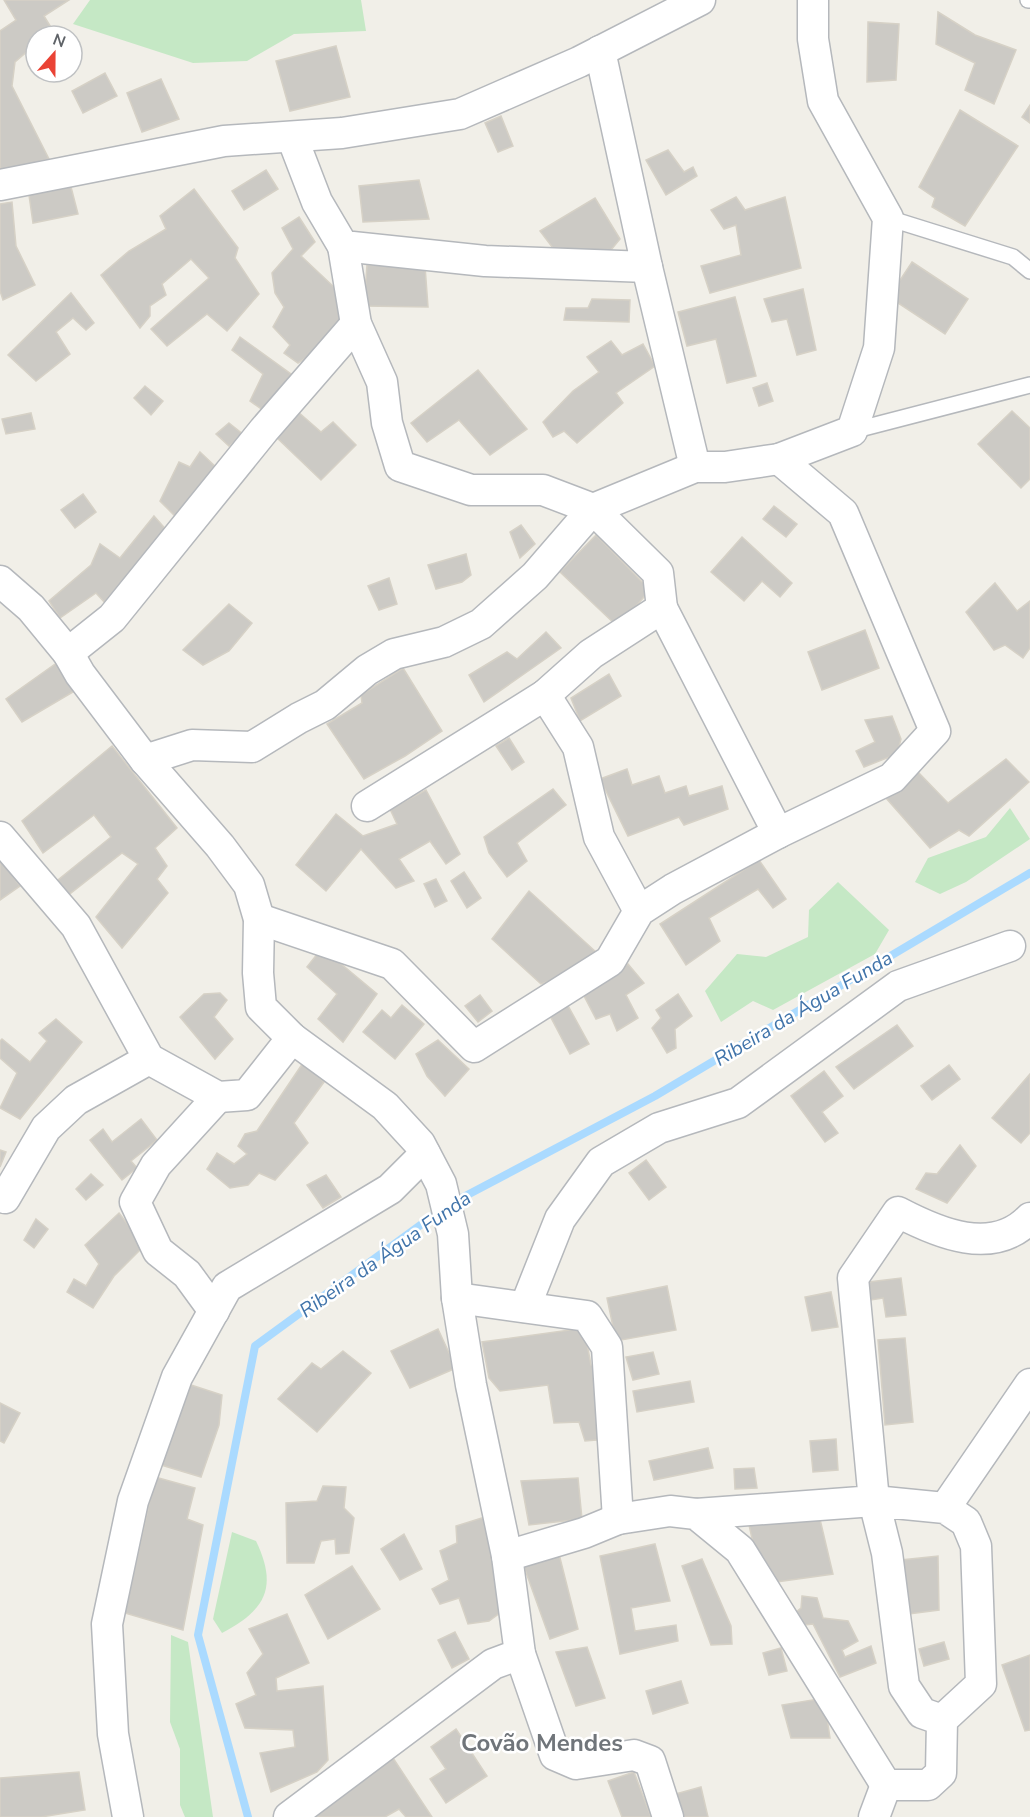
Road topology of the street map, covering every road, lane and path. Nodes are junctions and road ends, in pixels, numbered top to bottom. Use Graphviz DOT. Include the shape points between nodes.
graph roads {
  1 [pos="700,0"];
  2 [pos="813,0"];
  3 [pos="600,51"];
  4 [pos="292,137"];
  5 [pos="0,185"];
  6 [pos="888,218"];
  7 [pos="343,246"];
  8 [pos="647,267"];
  9 [pos="1030,271"];
  10 [pos="356,324"];
  11 [pos="1030,385"];
  12 [pos="852,431"];
  13 [pos="779,459"];
  14 [pos="695,467"];
  15 [pos="593,509"];
  16 [pos="0,581"];
  17 [pos="662,608"];
  18 [pos="69,653"];
  19 [pos="545,695"];
  20 [pos="145,760"];
  21 [pos="367,806"];
  22 [pos="778,833"];
  23 [pos="0,837"];
  24 [pos="639,911"];
  25 [pos="259,919"];
  26 [pos="1010,946"];
  27 [pos="292,1038"];
  28 [pos="150,1059"];
  29 [pos="218,1097"];
  30 [pos="425,1154"];
  31 [pos="4,1198"];
  32 [pos="1030,1218"];
  33 [pos="457,1298"];
  34 [pos="525,1307"];
  35 [pos="214,1311"];
  36 [pos="1030,1384"];
  37 [pos="874,1501"];
  38 [pos="945,1508"];
  39 [pos="696,1514"];
  40 [pos="618,1519"];
  41 [pos="507,1556"];
  42 [pos="520,1654"];
  43 [pos="942,1720"];
  44 [pos="886,1785"];
  45 [pos="128,1817"];
  46 [pos="290,1817"];
  47 [pos="668,1817"];
  48 [pos="874,1817"];
  1 -- 3 [label="street"];
  2 -- 6 [label="street" via="813,39 823,101"];
  3 -- 4 [label="street" via="460,114"];
  3 -- 8 [label="street"];
  4 -- 5 [label="street" via="224,141"];
  4 -- 7 [label="street" via="317,202"];
  6 -- 9 [label="lane" via="1013,257"];
  6 -- 12 [label="street" via="879,348"];
  7 -- 8 [label="street" via="484,261"];
  7 -- 10 [label="street"];
  8 -- 14 [label="street"];
  10 -- 15 [label="street" via="382,382 387,423 400,466 471,490 543,490"];
  10 -- 18 [label="street" via="264,430 112,618"];
  11 -- 12 [label="lane"];
  12 -- 13 [label="street"];
  13 -- 14 [label="street"];
  13 -- 22 [label="street" via="843,513 935,731 892,778"];
  14 -- 15 [label="street"];
  15 -- 17 [label="street" via="658,573"];
  15 -- 20 [label="street" via="536,576 481,624 444,642 394,654 367,670 325,705 252,747 192,745"];
  16 -- 18 [label="street" via="31,608"];
  17 -- 19 [label="street" via="591,654"];
  17 -- 22 [label="street"];
  18 -- 20 [label="street" via="80,674"];
  19 -- 21 [label="street"];
  19 -- 24 [label="street" via="578,747 599,837"];
  20 -- 25 [label="street" via="249,885"];
  22 -- 24 [label="street"];
  23 -- 28 [label="street" via="76,926"];
  24 -- 25 [label="street" via="610,961 474,1047 392,964"];
  25 -- 27 [label="street" via="261,1007"];
  26 -- 34 [label="street" via="898,986 738,1102 659,1128 601,1162 560,1219"];
  27 -- 29 [label="street" via="247,1095"];
  27 -- 30 [label="street" via="385,1106"];
  28 -- 29 [label="street"];
  28 -- 31 [label="street" via="76,1100 46,1128"];
  29 -- 35 [label="street" via="156,1165 135,1202 158,1251 187,1274"];
  30 -- 33 [label="street" via="441,1184 453,1234"];
  30 -- 35 [label="street" via="390,1190 227,1287"];
  32 -- 37 [label="street" via="1019,1230 982,1241 932,1230 898,1212 853,1278"];
  33 -- 34 [label="street"];
  33 -- 41 [label="street"];
  34 -- 40 [label="street" via="587,1316 607,1347"];
  35 -- 45 [label="street" via="177,1377 133,1501 107,1624 113,1734"];
  36 -- 38 [label="street"];
  37 -- 38 [label="street"];
  37 -- 39 [label="street"];
  37 -- 43 [label="street" via="887,1553 904,1686 922,1713"];
  38 -- 43 [label="street" via="966,1522 976,1546 981,1684"];
  39 -- 40 [label="street" via="670,1511"];
  39 -- 44 [label="street" via="740,1550"];
  40 -- 41 [label="street"];
  41 -- 42 [label="street"];
  42 -- 46 [label="street" via="493,1664"];
  42 -- 47 [label="street" via="555,1755 576,1764 634,1755 650,1761"];
  43 -- 44 [label="street" via="942,1773 928,1785"];
  44 -- 48 [label="street"];
}
